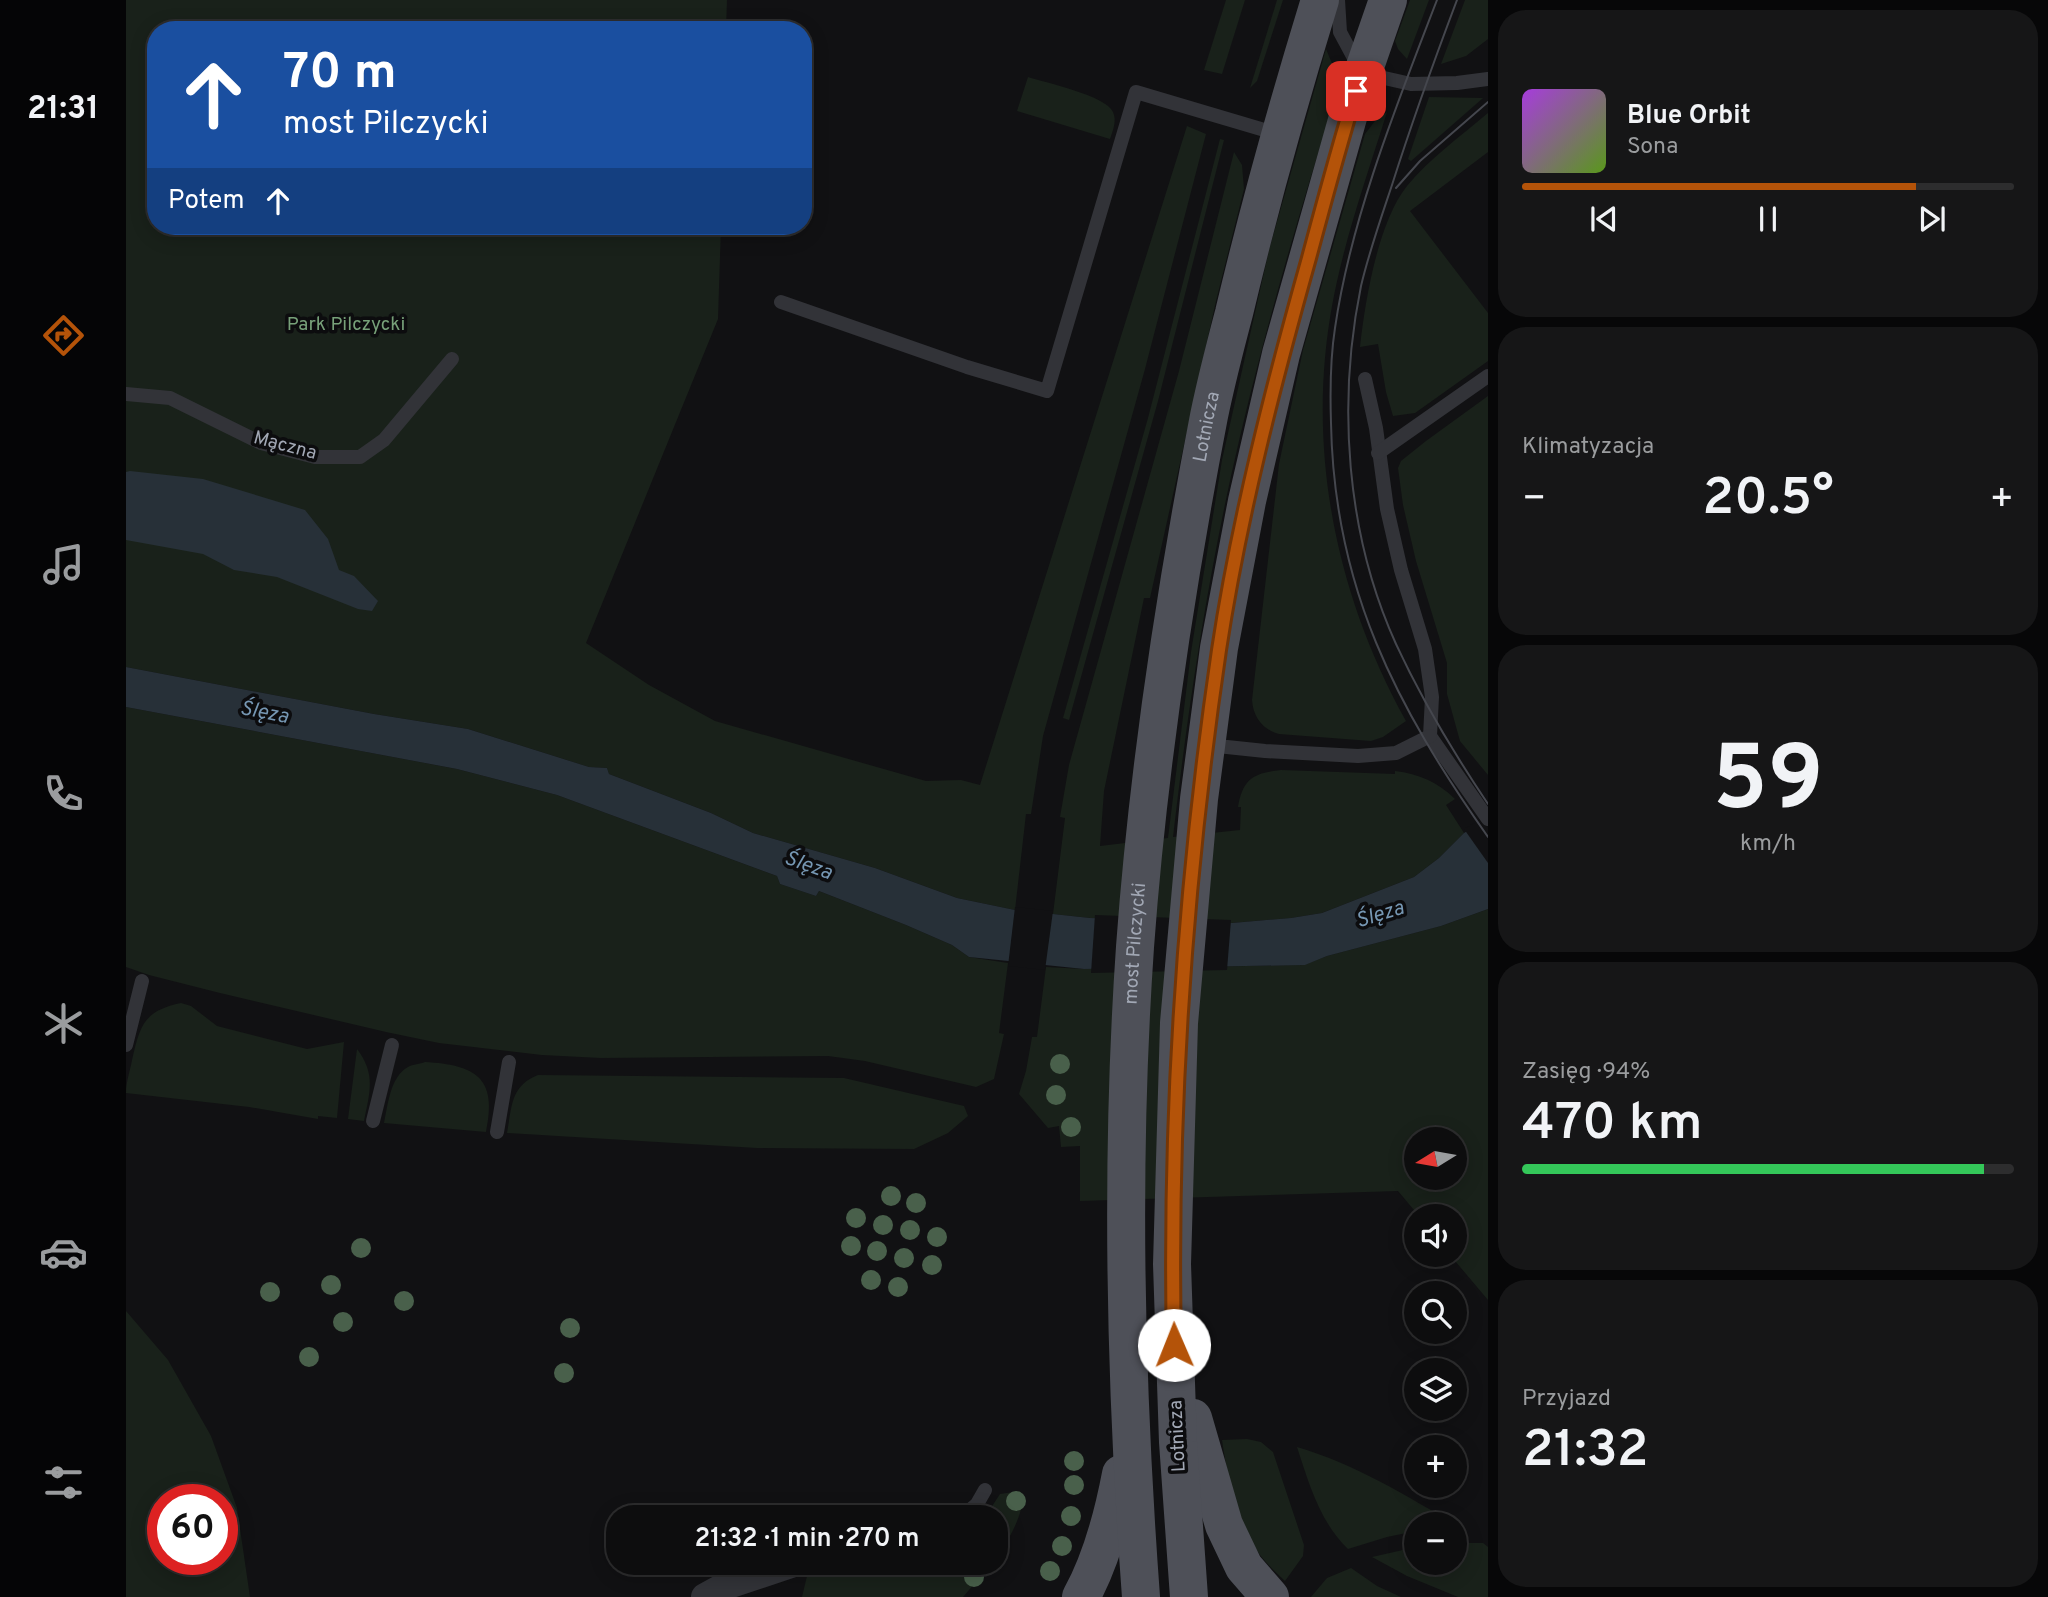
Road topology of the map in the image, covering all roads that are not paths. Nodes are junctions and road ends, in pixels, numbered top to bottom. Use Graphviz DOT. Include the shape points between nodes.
graph roads {
  1 [pos="1320,0"];
  2 [pos="1338,0"];
  3 [pos="1388,0"];
  4 [pos="1362,73"];
  5 [pos="1487,77"];
  6 [pos="1279,135"];
  7 [pos="781,302"];
  8 [pos="452,359"];
  9 [pos="1488,376"];
  10 [pos="1366,380"];
  11 [pos="126,394"];
  12 [pos="1378,453"];
  13 [pos="1430,736"];
  14 [pos="1206,744"];
  15 [pos="1488,819"];
  16 [pos="1142,864"];
  17 [pos="142,981"];
  18 [pos="126,1045"];
  19 [pos="392,1045"];
  20 [pos="509,1062"];
  21 [pos="373,1121"];
  22 [pos="497,1132"];
  23 [pos="1174,1345"];
  24 [pos="1129,1438"];
  25 [pos="985,1490"];
  26 [pos="976,1505"];
  27 [pos="758,1575"];
  28 [pos="705,1597"];
  29 [pos="1081,1597"];
  30 [pos="1141,1597"];
  31 [pos="1189,1597"];
  32 [pos="1270,1597"];
  1 -- 6 [label="main road, Lotnicza"];
  2 -- 4 [label="lane" via="1340,32"];
  3 -- 4 [label="main road"];
  4 -- 5 [label="lane" via="1411,84"];
  4 -- 14 [label="main road" via="1281,354 1219,648"];
  6 -- 7 [label="lane" via="1136,92 1047,391"];
  6 -- 16 [label="main road, Lotnicza" via="1210,412 1177,590"];
  8 -- 11 [label="lane, Mączna" via="384,440 360,457 315,457 261,443 170,398"];
  9 -- 12 [label="lane"];
  10 -- 12 [label="lane"];
  12 -- 13 [label="lane" via="1401,570 1425,649 1432,697"];
  13 -- 14 [label="lane" via="1396,753 1358,756"];
  13 -- 15 [label="lane"];
  14 -- 23 [label="main road, Lotnicza" via="1179,1023"];
  16 -- 24 [label="main road, most Pilczycki" via="1126,1194"];
  17 -- 18 [label="lane"];
  19 -- 21 [label="lane"];
  20 -- 22 [label="lane"];
  23 -- 31 [label="main road, Lotnicza"];
  23 -- 32 [label="main road" via="1224,1525 1244,1567"];
  24 -- 29 [label="main road" via="1113,1515"];
  24 -- 30 [label="main road"];
  25 -- 26 [label="lane"];
  27 -- 28 [label="street"];
}
